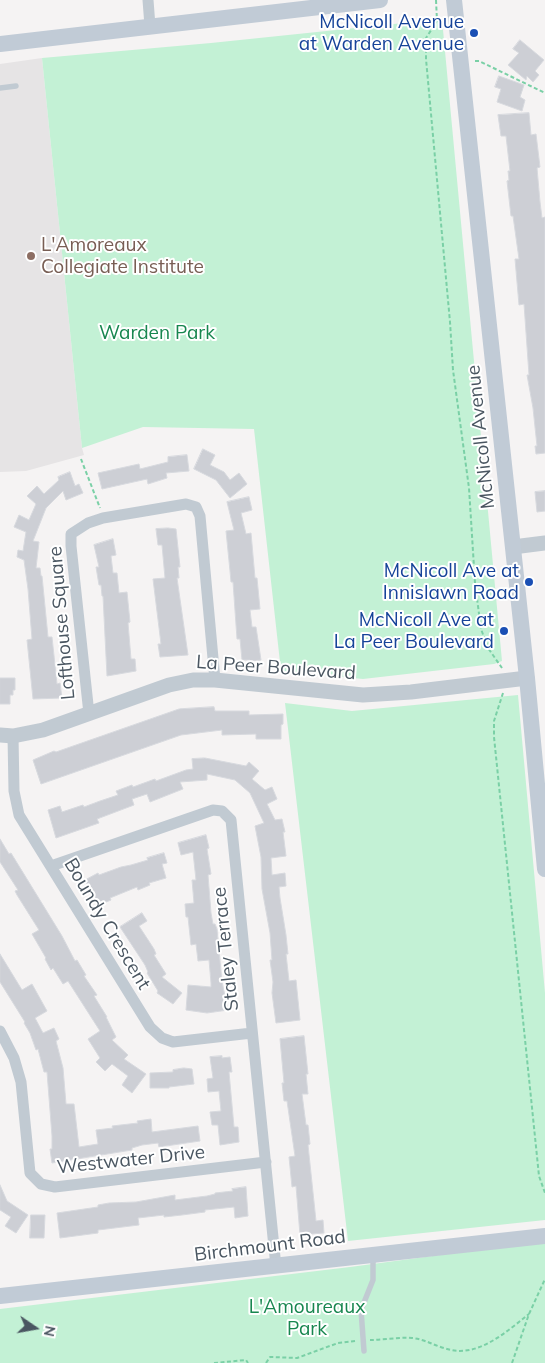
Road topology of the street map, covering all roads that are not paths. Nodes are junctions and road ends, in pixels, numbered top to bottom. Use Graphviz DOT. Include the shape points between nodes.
graph roads {
  1 [pos="148,0"];
  2 [pos="380,0"];
  3 [pos="454,0"];
  4 [pos="150,26"];
  5 [pos="0,44"];
  6 [pos="16,86"];
  7 [pos="0,88"];
  8 [pos="545,543"];
  9 [pos="513,547"];
  10 [pos="527,678"];
  11 [pos="215,680"];
  12 [pos="89,714"];
  13 [pos="6,735"];
  14 [pos="51,866"];
  15 [pos="545,870"];
  16 [pos="0,1031"];
  17 [pos="252,1033"];
  18 [pos="266,1162"];
  19 [pos="545,1236"];
  20 [pos="373,1254"];
  21 [pos="276,1267"];
  22 [pos="0,1296"];
  23 [pos="364,1351"];
  1 -- 4 [label="street"];
  2 -- 4 [label="main road"];
  3 -- 9 [label="main road, McNicoll Avenue"];
  4 -- 5 [label="main road"];
  6 -- 7 [label="lane"];
  8 -- 9 [label="street"];
  9 -- 10 [label="main road, McNicoll Avenue"];
  10 -- 11 [label="street, La Peer Boulevard" via="362,695"];
  10 -- 15 [label="main road, McNicoll Avenue"];
  11 -- 12 [label="street, La Peer Boulevard" via="168,685"];
  11 -- 12 [label="street, Lofthouse Square" via="200,516 196,507 186,504 103,518 72,534"];
  12 -- 13 [label="street, La Peer Boulevard" via="43,730"];
  13 -- 14 [label="street, Boundy Crescent" via="19,815"];
  14 -- 17 [label="street, Boundy Crescent" via="150,1027 162,1038 173,1042"];
  14 -- 17 [label="street, Staley Terrace" via="214,810 222,811 231,820"];
  16 -- 18 [label="street, Westwater Drive" via="14,1058 21,1082 30,1173 41,1184 55,1187"];
  17 -- 18 [label="street, Staley Terrace"];
  18 -- 21 [label="street, Staley Terrace"];
  19 -- 20 [label="main road, Birchmount Road"];
  20 -- 21 [label="main road, Birchmount Road"];
  20 -- 23 [label="lane" via="373,1280 361,1310"];
  21 -- 22 [label="main road, Birchmount Road"];
}
